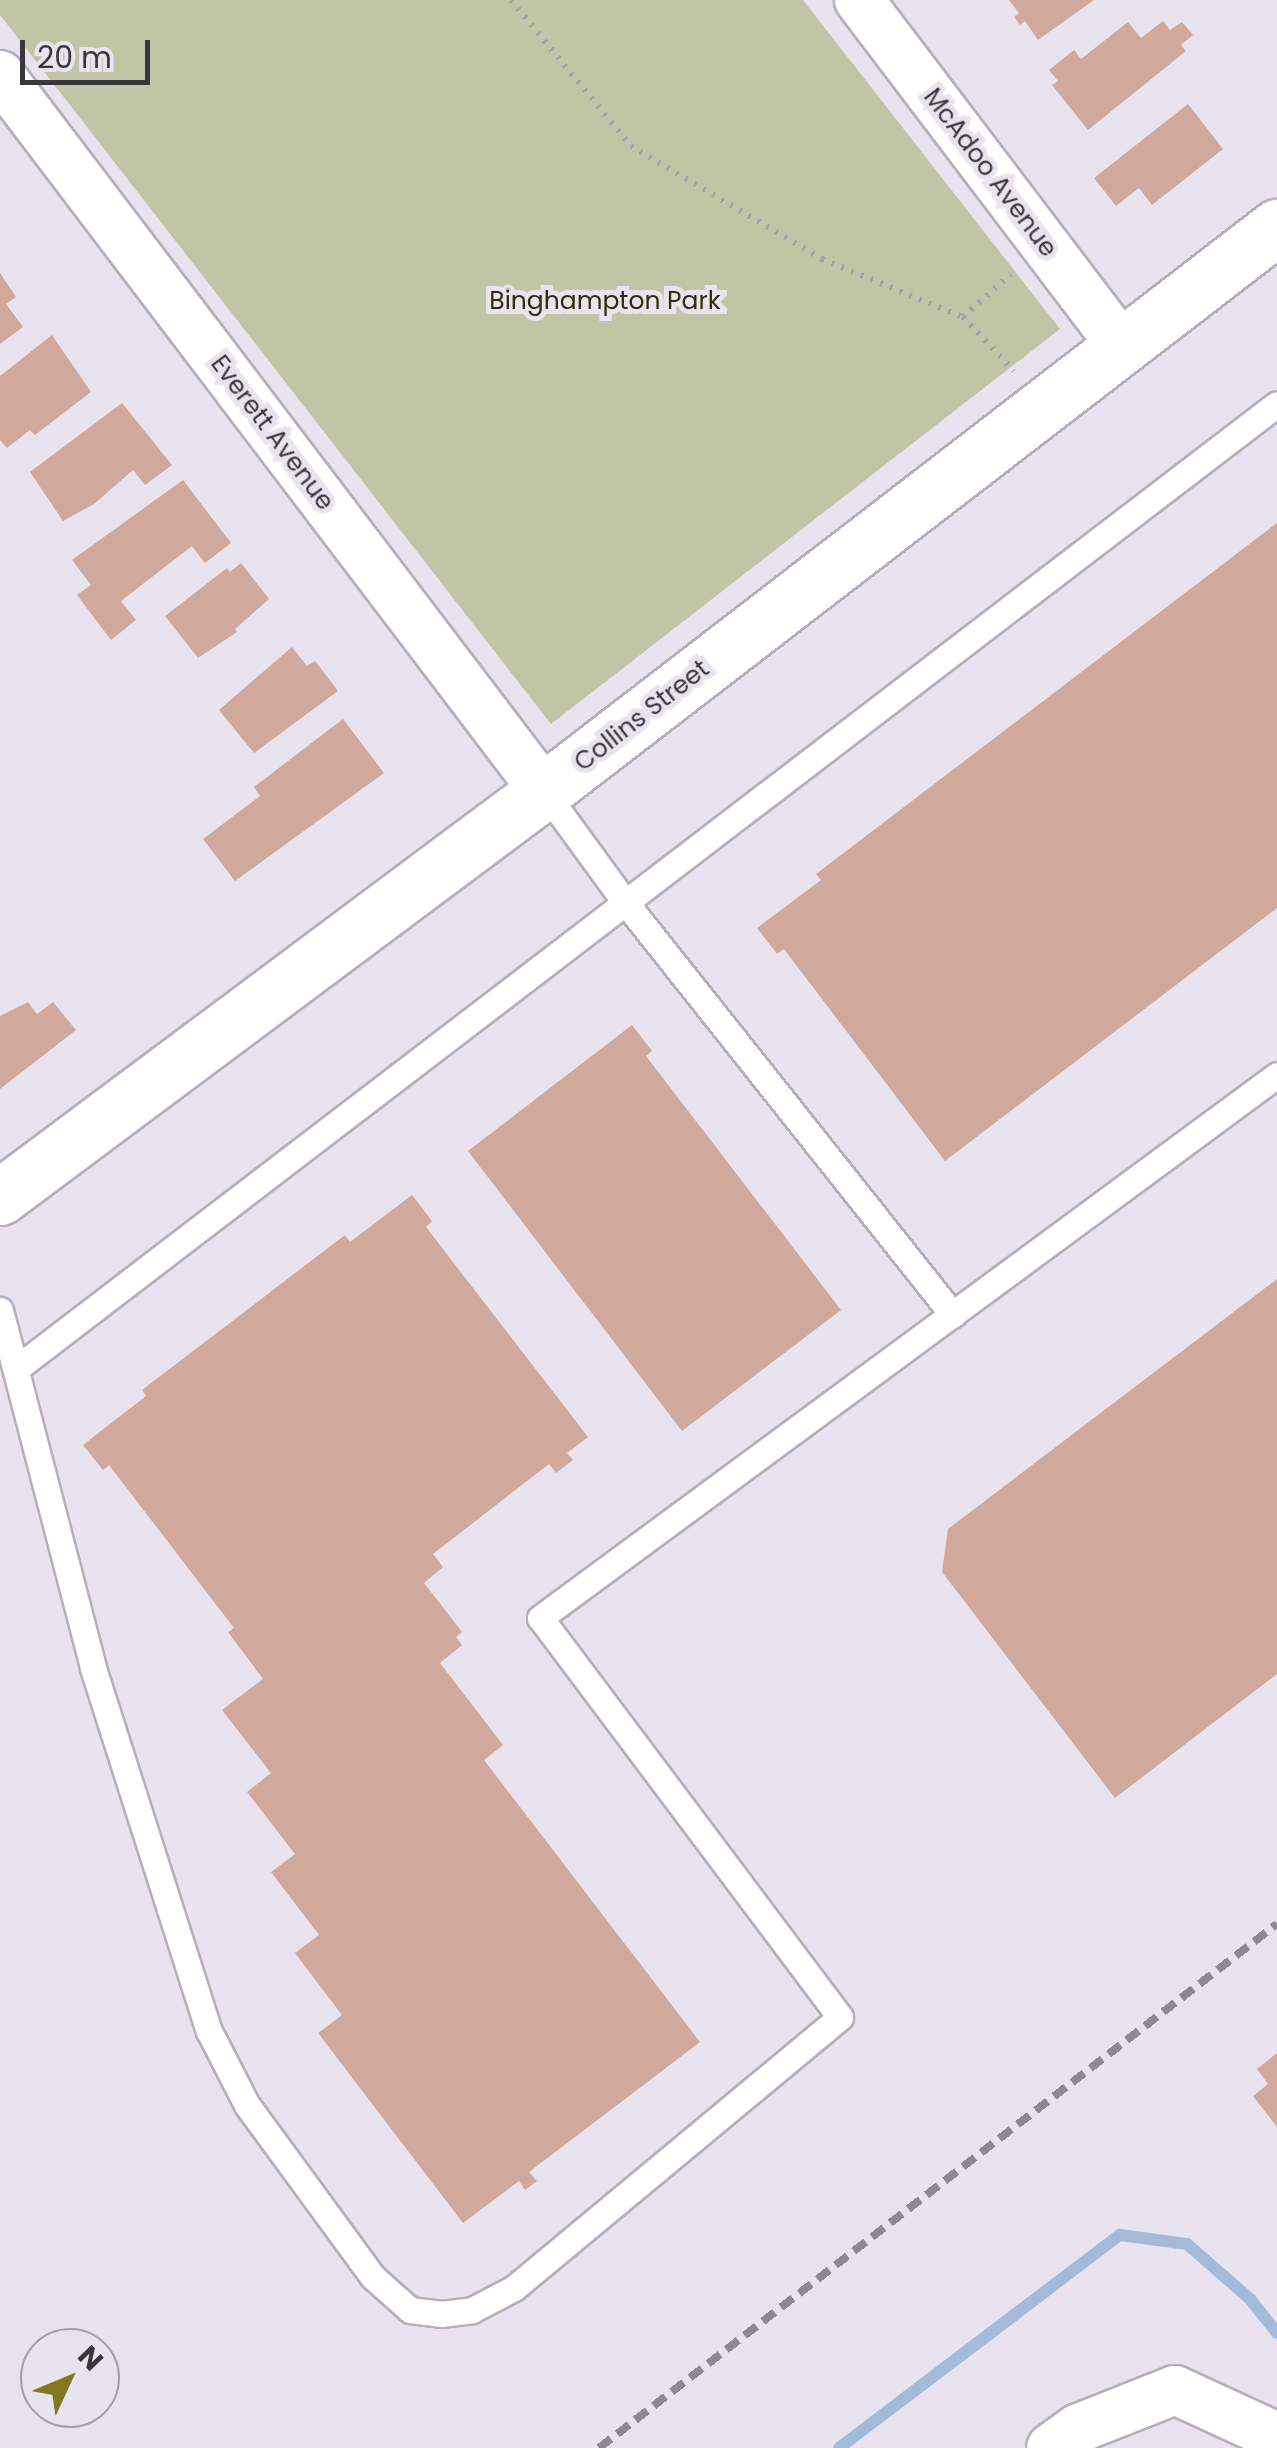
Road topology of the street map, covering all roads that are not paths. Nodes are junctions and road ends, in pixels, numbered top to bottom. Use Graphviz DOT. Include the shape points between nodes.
graph roads {
  1 [pos="859,0"];
  2 [pos="0,74"];
  3 [pos="1277,227"];
  4 [pos="1122,346"];
  5 [pos="1277,404"];
  6 [pos="544,791"];
  7 [pos="626,902"];
  8 [pos="1277,1075"];
  9 [pos="0,1197"];
  10 [pos="0,1310"];
  11 [pos="953,1315"];
  12 [pos="17,1368"];
  13 [pos="1277,2437"];
  14 [pos="1051,2448"];
  1 -- 4 [label="street, McAdoo Avenue"];
  2 -- 6 [label="street, Everett Avenue"];
  3 -- 4 [label="street, Collins Street"];
  4 -- 6 [label="street, Collins Street"];
  5 -- 7 [label="lane"];
  6 -- 7 [label="lane"];
  6 -- 9 [label="street, Collins Street"];
  7 -- 11 [label="lane"];
  7 -- 12 [label="lane"];
  8 -- 11 [label="lane"];
  10 -- 12 [label="lane"];
  11 -- 12 [label="lane" via="540,1618 840,2017 514,2288 472,2310 440,2314 410,2310 373,2276 247,2104 209,2031 93,1668"];
  13 -- 14 [label="street" via="1175,2390 1078,2428"];
}
